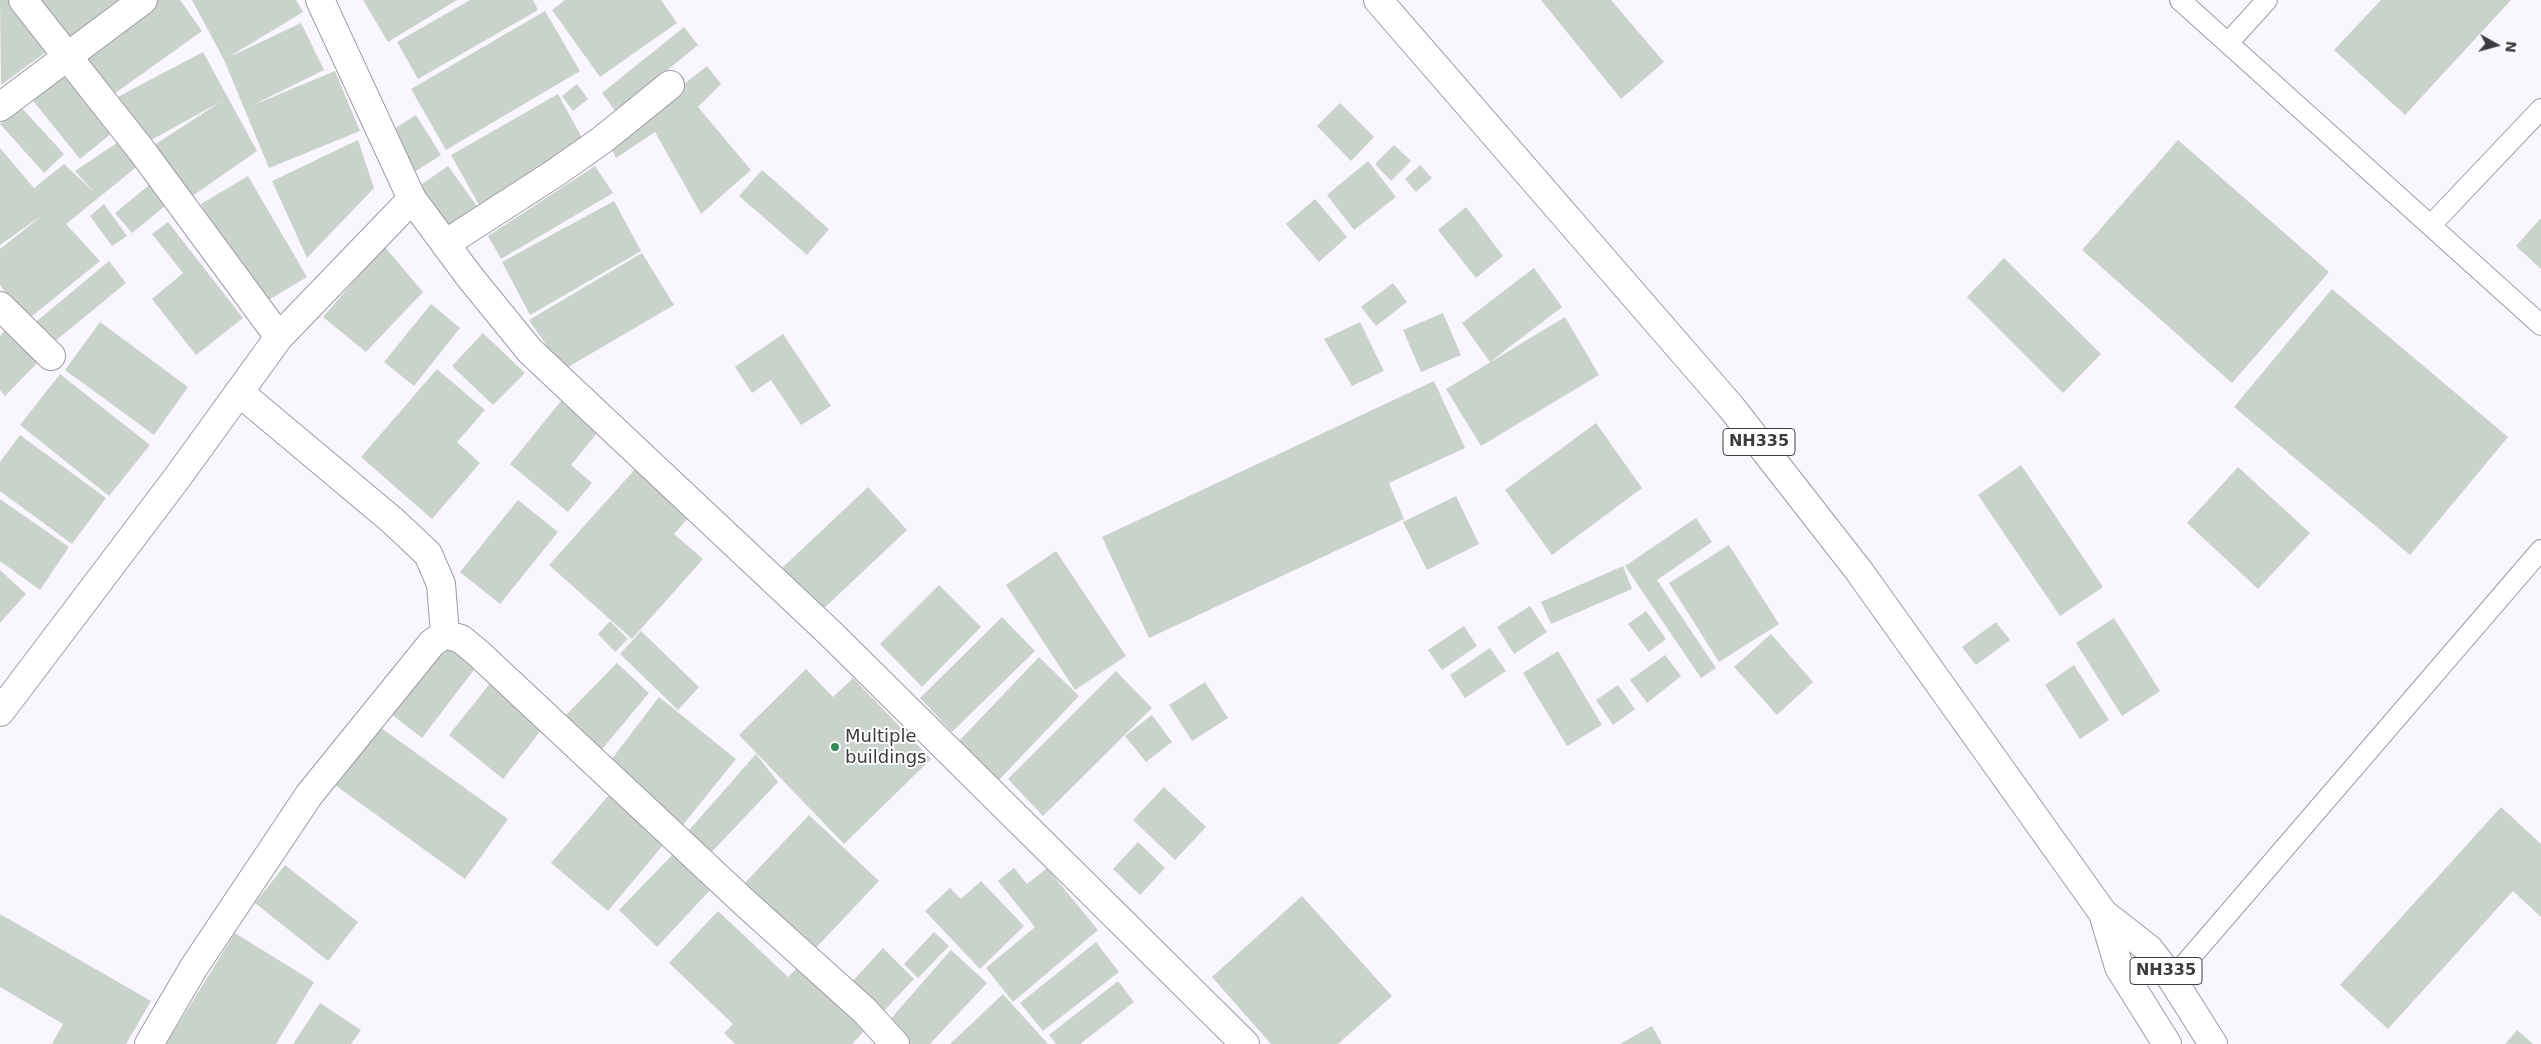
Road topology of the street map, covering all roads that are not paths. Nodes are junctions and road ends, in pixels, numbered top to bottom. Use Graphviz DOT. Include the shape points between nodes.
graph roads {
  1 [pos="23,0"];
  2 [pos="143,0"];
  3 [pos="320,0"];
  4 [pos="1378,0"];
  5 [pos="2180,0"];
  6 [pos="2267,0"];
  7 [pos="2228,43"];
  8 [pos="67,55"];
  9 [pos="670,85"];
  10 [pos="0,107"];
  11 [pos="2541,110"];
  12 [pos="412,199"];
  13 [pos="2431,225"];
  14 [pos="445,244"];
  15 [pos="0,306"];
  16 [pos="2541,325"];
  17 [pos="279,337"];
  18 [pos="51,356"];
  19 [pos="239,392"];
  20 [pos="2541,550"];
  21 [pos="445,634"];
  22 [pos="0,712"];
  23 [pos="2103,913"];
  24 [pos="2172,979"];
  25 [pos="149,1044"];
  26 [pos="895,1044"];
  27 [pos="1245,1044"];
  28 [pos="2167,1044"];
  29 [pos="2212,1044"];
  1 -- 8 [label="main road"];
  2 -- 8 [label="main road"];
  3 -- 12 [label="main road"];
  4 -- 23 [label="main road, NH335" via="1731,407 1859,571"];
  5 -- 7 [label="lane"];
  6 -- 7 [label="lane"];
  7 -- 13 [label="lane"];
  8 -- 10 [label="main road"];
  8 -- 17 [label="main road"];
  9 -- 14 [label="main road" via="602,140"];
  11 -- 13 [label="lane"];
  12 -- 14 [label="main road"];
  12 -- 17 [label="main road"];
  13 -- 16 [label="lane"];
  14 -- 27 [label="main road" via="530,350 838,641"];
  15 -- 18 [label="main road"];
  17 -- 19 [label="main road"];
  19 -- 21 [label="main road" via="428,554 441,584"];
  19 -- 22 [label="main road"];
  20 -- 24 [label="lane"];
  21 -- 25 [label="main road" via="432,643 309,795 194,967"];
  21 -- 26 [label="main road" via="461,639 478,653 865,1012"];
  23 -- 24 [label="main road, NH335" via="2149,949"];
  23 -- 28 [label="main road, NH335" via="2119,967"];
  24 -- 29 [label="main road, NH335"];
}
